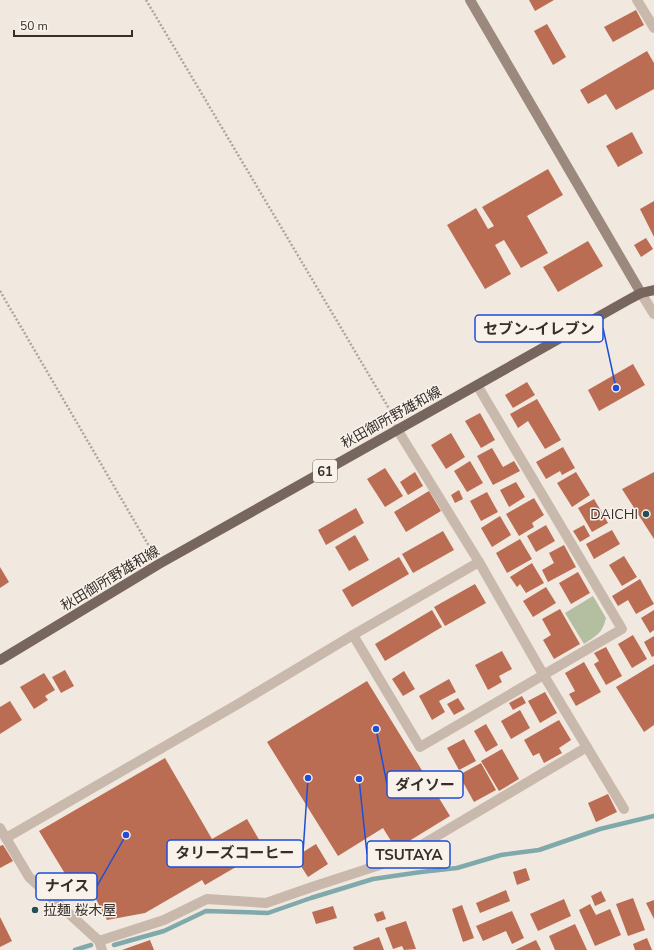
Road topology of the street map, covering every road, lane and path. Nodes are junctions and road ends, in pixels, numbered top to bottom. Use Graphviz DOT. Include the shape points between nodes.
graph roads {
  1 [pos="146,0"];
  2 [pos="470,0"];
  3 [pos="637,0"];
  4 [pos="654,28"];
  5 [pos="654,290"];
  6 [pos="0,291"];
  7 [pos="642,293"];
  8 [pos="654,314"];
  9 [pos="477,385"];
  10 [pos="399,429"];
  11 [pos="479,562"];
  12 [pos="160,564"];
  13 [pos="353,635"];
  14 [pos="0,660"];
  15 [pos="543,674"];
  16 [pos="587,747"];
  17 [pos="624,809"];
  18 [pos="0,828"];
  19 [pos="6,838"];
  20 [pos="101,946"];
  1 -- 10 [label="path"];
  2 -- 7 [label="street"];
  3 -- 4 [label="street"];
  5 -- 7 [label="main road, 秋田御所野雄和線 / 61"];
  6 -- 12 [label="path"];
  7 -- 8 [label="street"];
  7 -- 9 [label="main road, 秋田御所野雄和線 / 61"];
  9 -- 10 [label="main road, 秋田御所野雄和線 / 61"];
  9 -- 15 [label="street" via="622,629"];
  10 -- 11 [label="street"];
  10 -- 12 [label="main road, 秋田御所野雄和線 / 61"];
  11 -- 13 [label="street"];
  11 -- 15 [label="street"];
  12 -- 14 [label="main road, 秋田御所野雄和線 / 61"];
  13 -- 15 [label="street" via="420,746"];
  13 -- 19 [label="street"];
  15 -- 16 [label="street"];
  16 -- 17 [label="street"];
  16 -- 20 [label="street" via="398,859 266,903 207,899"];
  18 -- 19 [label="street"];
  19 -- 20 [label="street" via="29,877"];
}
